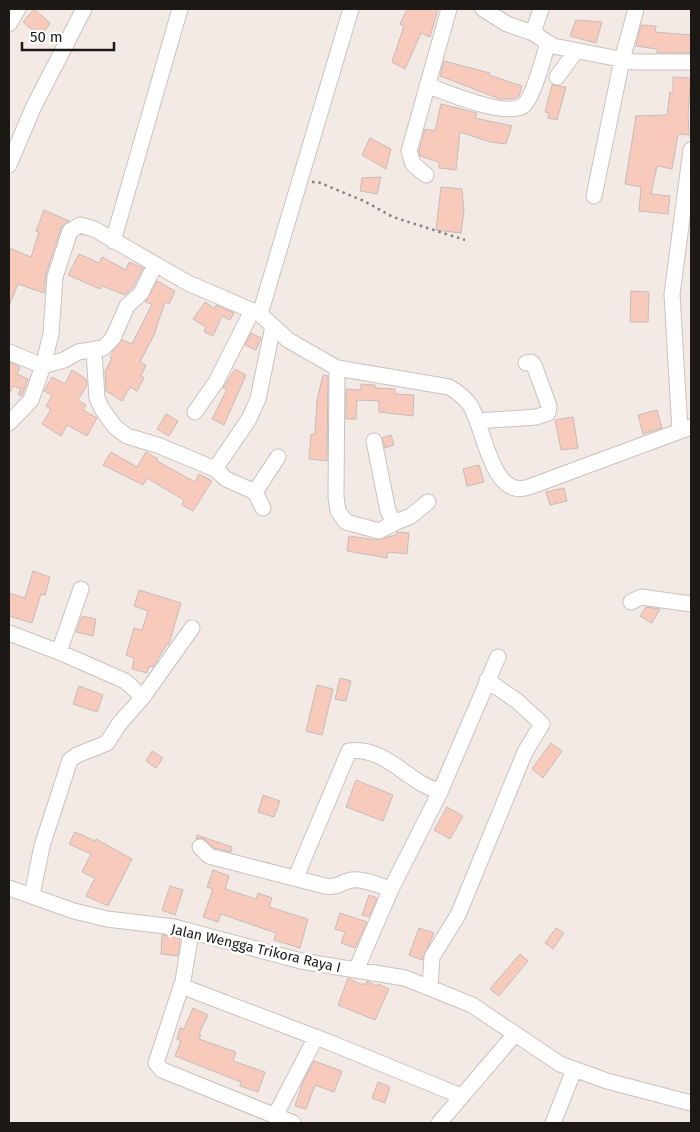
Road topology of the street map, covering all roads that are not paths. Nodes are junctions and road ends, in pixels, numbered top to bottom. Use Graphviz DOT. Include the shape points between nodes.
graph roads {
  1 [pos="18,9"];
  2 [pos="84,9"];
  3 [pos="180,9"];
  4 [pos="351,9"];
  5 [pos="450,9"];
  6 [pos="485,9"];
  7 [pos="541,9"];
  8 [pos="636,9"];
  9 [pos="9,24"];
  10 [pos="533,32"];
  11 [pos="548,43"];
  12 [pos="576,51"];
  13 [pos="622,60"];
  14 [pos="691,62"];
  15 [pos="557,77"];
  16 [pos="427,85"];
  17 [pos="691,150"];
  18 [pos="9,165"];
  19 [pos="426,175"];
  20 [pos="594,196"];
  21 [pos="113,241"];
  22 [pos="155,265"];
  23 [pos="256,313"];
  24 [pos="273,326"];
  25 [pos="94,351"];
  26 [pos="9,352"];
  27 [pos="526,363"];
  28 [pos="43,366"];
  29 [pos="337,368"];
  30 [pos="195,412"];
  31 [pos="477,421"];
  32 [pos="9,423"];
  33 [pos="686,429"];
  34 [pos="374,441"];
  35 [pos="278,456"];
  36 [pos="215,469"];
  37 [pos="255,492"];
  38 [pos="428,502"];
  39 [pos="263,508"];
  40 [pos="396,522"];
  41 [pos="80,588"];
  42 [pos="631,602"];
  43 [pos="691,604"];
  44 [pos="192,628"];
  45 [pos="9,633"];
  46 [pos="59,652"];
  47 [pos="498,657"];
  48 [pos="487,680"];
  49 [pos="143,696"];
  50 [pos="440,792"];
  51 [pos="200,847"];
  52 [pos="296,877"];
  53 [pos="9,888"];
  54 [pos="391,889"];
  55 [pos="32,895"];
  56 [pos="191,932"];
  57 [pos="356,970"];
  58 [pos="181,986"];
  59 [pos="430,986"];
  60 [pos="514,1034"];
  61 [pos="316,1037"];
  62 [pos="574,1070"];
  63 [pos="461,1096"];
  64 [pos="691,1103"];
  65 [pos="275,1116"];
  66 [pos="293,1123"];
  67 [pos="438,1123"];
  68 [pos="553,1123"];
  1 -- 9 [label="street"];
  2 -- 18 [label="street" via="33,108"];
  3 -- 21 [label="street"];
  4 -- 23 [label="street" via="300,182"];
  5 -- 16 [label="street"];
  6 -- 10 [label="street" via="507,24"];
  7 -- 10 [label="street"];
  8 -- 13 [label="street"];
  10 -- 11 [label="street"];
  11 -- 12 [label="street"];
  11 -- 16 [label="street" via="529,97 518,109 503,109 459,98"];
  12 -- 13 [label="street"];
  12 -- 15 [label="street"];
  13 -- 14 [label="street" via="671,64"];
  13 -- 20 [label="street"];
  16 -- 19 [label="street" via="409,151 413,164"];
  17 -- 33 [label="street" via="672,294"];
  21 -- 22 [label="street"];
  21 -- 28 [label="street" via="80,225 70,231 55,277 51,334"];
  22 -- 23 [label="street"];
  22 -- 25 [label="street" via="141,293 127,306 113,338 103,348"];
  23 -- 24 [label="street"];
  23 -- 30 [label="street"];
  24 -- 29 [label="street" via="288,340"];
  24 -- 36 [label="street" via="258,400"];
  25 -- 28 [label="street" via="78,352 58,363"];
  25 -- 36 [label="street" via="97,398 115,427 127,436"];
  26 -- 28 [label="street"];
  27 -- 31 [label="street" via="534,365 549,406 548,413 536,417"];
  28 -- 32 [label="street" via="30,400"];
  29 -- 31 [label="street" via="449,387 462,395"];
  29 -- 40 [label="street" via="338,511 346,522 373,531 386,529"];
  31 -- 33 [label="street" via="501,480 514,489 522,489"];
  34 -- 40 [label="street" via="388,511"];
  35 -- 37 [label="street"];
  36 -- 37 [label="street" via="226,479"];
  37 -- 39 [label="street"];
  38 -- 40 [label="street" via="411,516"];
  41 -- 46 [label="street"];
  42 -- 43 [label="street" via="641,598"];
  44 -- 49 [label="street"];
  45 -- 46 [label="street"];
  46 -- 49 [label="street" via="125,681"];
  47 -- 48 [label="street"];
  48 -- 50 [label="street"];
  48 -- 59 [label="street" via="542,724 525,752 458,915 432,957"];
  49 -- 55 [label="street" via="107,743 70,760 42,846"];
  50 -- 52 [label="street" via="419,782 394,763 376,755 349,751"];
  50 -- 54 [label="street"];
  51 -- 52 [label="street" via="209,856"];
  52 -- 54 [label="street" via="332,887 357,880"];
  53 -- 55 [label="street, Jalan Wengga Trikora Raya I"];
  54 -- 57 [label="street"];
  55 -- 56 [label="street, Jalan Wengga Trikora Raya I" via="107,919"];
  56 -- 57 [label="street, Jalan Wengga Trikora Raya I" via="302,961"];
  56 -- 58 [label="street"];
  57 -- 59 [label="street, Jalan Wengga Trikora Raya I" via="392,974"];
  58 -- 61 [label="street"];
  58 -- 65 [label="street" via="156,1063 162,1070"];
  59 -- 60 [label="street, Jalan Wengga Trikora Raya I" via="472,1005"];
  60 -- 62 [label="street, Jalan Wengga Trikora Raya I"];
  60 -- 63 [label="street"];
  61 -- 63 [label="street"];
  61 -- 65 [label="street"];
  62 -- 64 [label="street, Jalan Wengga Trikora Raya I"];
  62 -- 68 [label="street"];
  63 -- 67 [label="street"];
  65 -- 66 [label="street"];
}
